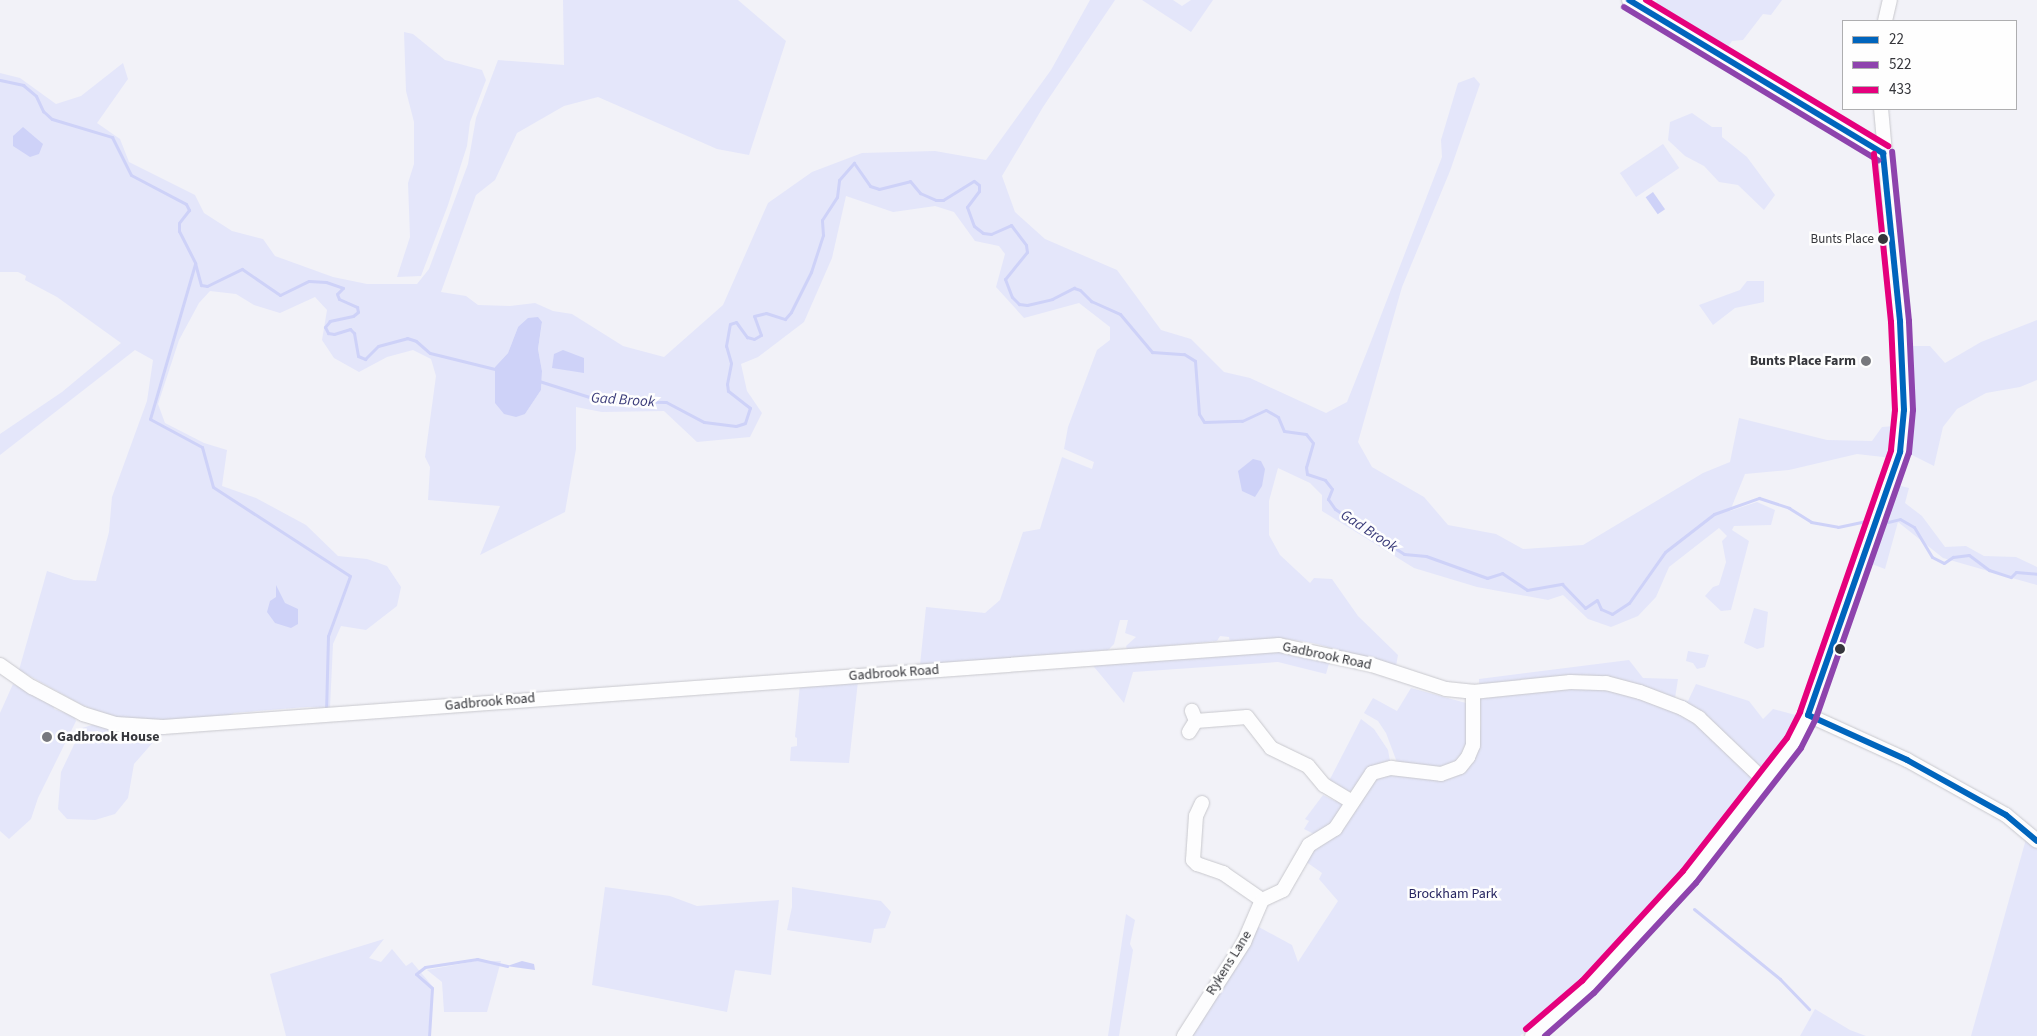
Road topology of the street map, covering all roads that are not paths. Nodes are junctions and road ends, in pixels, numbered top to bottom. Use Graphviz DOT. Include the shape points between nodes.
graph roads {
  1 [pos="1629,0"];
  2 [pos="1890,0"];
  3 [pos="1885,20"];
  4 [pos="1881,110"];
  5 [pos="1883,153"];
  6 [pos="0,665"];
  7 [pos="1473,692"];
  8 [pos="1808,714"];
  9 [pos="1192,721"];
  10 [pos="1766,782"];
  11 [pos="1352,802"];
  12 [pos="1202,803"];
  13 [pos="2037,841"];
  14 [pos="1262,900"];
  15 [pos="1184,1036"];
  16 [pos="1532,1036"];
  1 -- 5 [label="street"];
  2 -- 3 [label="street"];
  4 -- 5 [label="street"];
  5 -- 8 [label="street" via="1900,312 1904,410 1900,452"];
  6 -- 7 [label="street, Gadbrook Road" via="32,687 83,714 137,727 1278,645 1372,665 1446,689"];
  7 -- 10 [label="street, Gadbrook Road" via="1570,682 1606,683 1640,692 1699,718"];
  7 -- 11 [label="street" via="1473,745 1460,767 1436,775 1380,768 1364,781"];
  8 -- 10 [label="street" via="1794,743"];
  8 -- 13 [label="street" via="1907,760 2006,815"];
  9 -- 11 [label="street" via="1247,717 1271,748 1308,766 1324,785"];
  10 -- 16 [label="street" via="1660,912 1588,987"];
  11 -- 14 [label="street" via="1334,829 1309,845 1283,890"];
  12 -- 14 [label="street" via="1196,816 1193,860 1222,872"];
  14 -- 15 [label="street, Rykens Lane" via="1244,942"];
}
